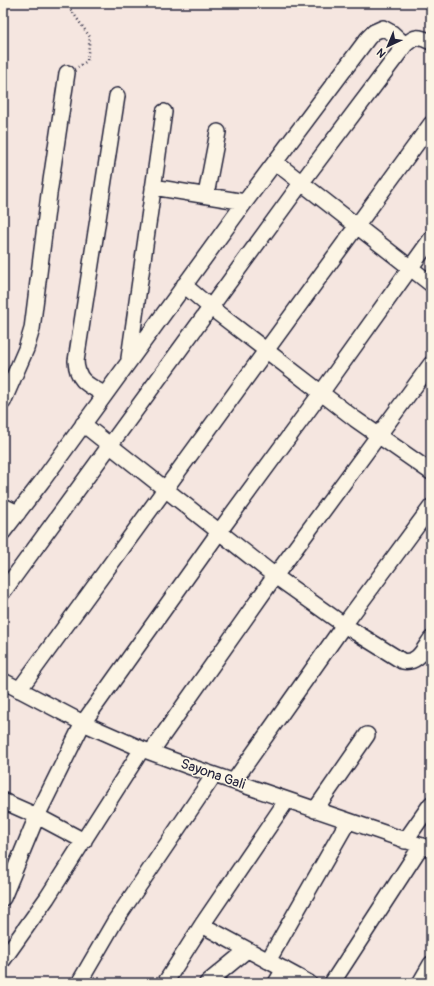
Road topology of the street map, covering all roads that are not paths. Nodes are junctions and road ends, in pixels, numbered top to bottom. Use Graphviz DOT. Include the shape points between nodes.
graph roads {
  1 [pos="431,42"];
  2 [pos="405,45"];
  3 [pos="67,73"];
  4 [pos="117,96"];
  5 [pos="164,112"];
  6 [pos="431,124"];
  7 [pos="218,132"];
  8 [pos="275,162"];
  9 [pos="302,182"];
  10 [pos="153,187"];
  11 [pos="206,195"];
  12 [pos="245,202"];
  13 [pos="357,225"];
  14 [pos="431,239"];
  15 [pos="410,268"];
  16 [pos="431,284"];
  17 [pos="184,285"];
  18 [pos="210,307"];
  19 [pos="267,350"];
  20 [pos="128,360"];
  21 [pos="431,364"];
  22 [pos="321,393"];
  23 [pos="104,394"];
  24 [pos="3,402"];
  25 [pos="83,424"];
  26 [pos="378,436"];
  27 [pos="109,445"];
  28 [pos="431,472"];
  29 [pos="165,489"];
  30 [pos="3,506"];
  31 [pos="431,507"];
  32 [pos="18,513"];
  33 [pos="3,532"];
  34 [pos="219,532"];
  35 [pos="276,576"];
  36 [pos="3,592"];
  37 [pos="344,625"];
  38 [pos="431,639"];
  39 [pos="9,688"];
  40 [pos="84,723"];
  41 [pos="367,735"];
  42 [pos="147,751"];
  43 [pos="214,775"];
  44 [pos="234,781"];
  45 [pos="287,800"];
  46 [pos="3,801"];
  47 [pos="431,804"];
  48 [pos="315,810"];
  49 [pos="37,816"];
  50 [pos="348,821"];
  51 [pos="84,841"];
  52 [pos="405,841"];
  53 [pos="426,847"];
  54 [pos="3,898"];
  55 [pos="202,925"];
  56 [pos="247,950"];
  57 [pos="3,960"];
  58 [pos="268,961"];
  59 [pos="431,964"];
  60 [pos="284,969"];
  61 [pos="79,983"];
  62 [pos="165,983"];
  63 [pos="207,983"];
  64 [pos="276,983"];
  65 [pos="309,983"];
  66 [pos="332,983"];
  67 [pos="420,983"];
  1 -- 2 [label="street" via="416,37"];
  2 -- 8 [label="street" via="383,28 374,32"];
  2 -- 9 [label="street"];
  3 -- 24 [label="street" via="32,329"];
  4 -- 23 [label="street" via="76,361 76,370 80,377 86,384"];
  5 -- 10 [label="street"];
  6 -- 13 [label="street"];
  7 -- 11 [label="street"];
  8 -- 9 [label="street"];
  8 -- 12 [label="street"];
  9 -- 13 [label="street"];
  9 -- 18 [label="street"];
  10 -- 11 [label="street"];
  10 -- 20 [label="street"];
  11 -- 12 [label="street"];
  12 -- 17 [label="street"];
  13 -- 15 [label="street"];
  13 -- 19 [label="street"];
  14 -- 15 [label="street"];
  15 -- 16 [label="street"];
  15 -- 22 [label="street"];
  17 -- 18 [label="street"];
  17 -- 20 [label="street"];
  18 -- 19 [label="street"];
  18 -- 27 [label="street"];
  19 -- 22 [label="street"];
  19 -- 29 [label="street"];
  20 -- 23 [label="street"];
  21 -- 26 [label="street"];
  22 -- 26 [label="street"];
  22 -- 34 [label="street"];
  23 -- 25 [label="street"];
  25 -- 27 [label="street"];
  25 -- 32 [label="street"];
  26 -- 28 [label="street"];
  26 -- 35 [label="street"];
  27 -- 29 [label="street"];
  27 -- 36 [label="street"];
  29 -- 34 [label="street"];
  29 -- 39 [label="street"];
  30 -- 32 [label="street"];
  31 -- 37 [label="street"];
  32 -- 33 [label="street"];
  34 -- 35 [label="street"];
  34 -- 40 [label="street"];
  35 -- 37 [label="street"];
  35 -- 42 [label="street"];
  37 -- 38 [label="street" via="402,661 415,660"];
  37 -- 44 [label="street"];
  39 -- 40 [label="street, Sayona Gali"];
  40 -- 42 [label="street, Sayona Gali"];
  40 -- 49 [label="street"];
  41 -- 48 [label="street"];
  42 -- 43 [label="street, Sayona Gali"];
  42 -- 51 [label="street"];
  43 -- 44 [label="street, Sayona Gali"];
  43 -- 61 [label="street" via="115,922"];
  44 -- 45 [label="street, Sayona Gali"];
  45 -- 48 [label="street, Sayona Gali"];
  45 -- 55 [label="street"];
  46 -- 49 [label="street"];
  47 -- 52 [label="street"];
  48 -- 50 [label="street, Sayona Gali"];
  49 -- 51 [label="street"];
  49 -- 54 [label="street"];
  50 -- 52 [label="street, Sayona Gali"];
  50 -- 58 [label="street"];
  51 -- 57 [label="street"];
  52 -- 53 [label="street, Sayona Gali"];
  53 -- 66 [label="street"];
  55 -- 56 [label="street"];
  55 -- 62 [label="street"];
  56 -- 58 [label="street"];
  56 -- 63 [label="street"];
  58 -- 60 [label="street"];
  59 -- 67 [label="street"];
  60 -- 64 [label="street"];
  60 -- 65 [label="street"];
}
